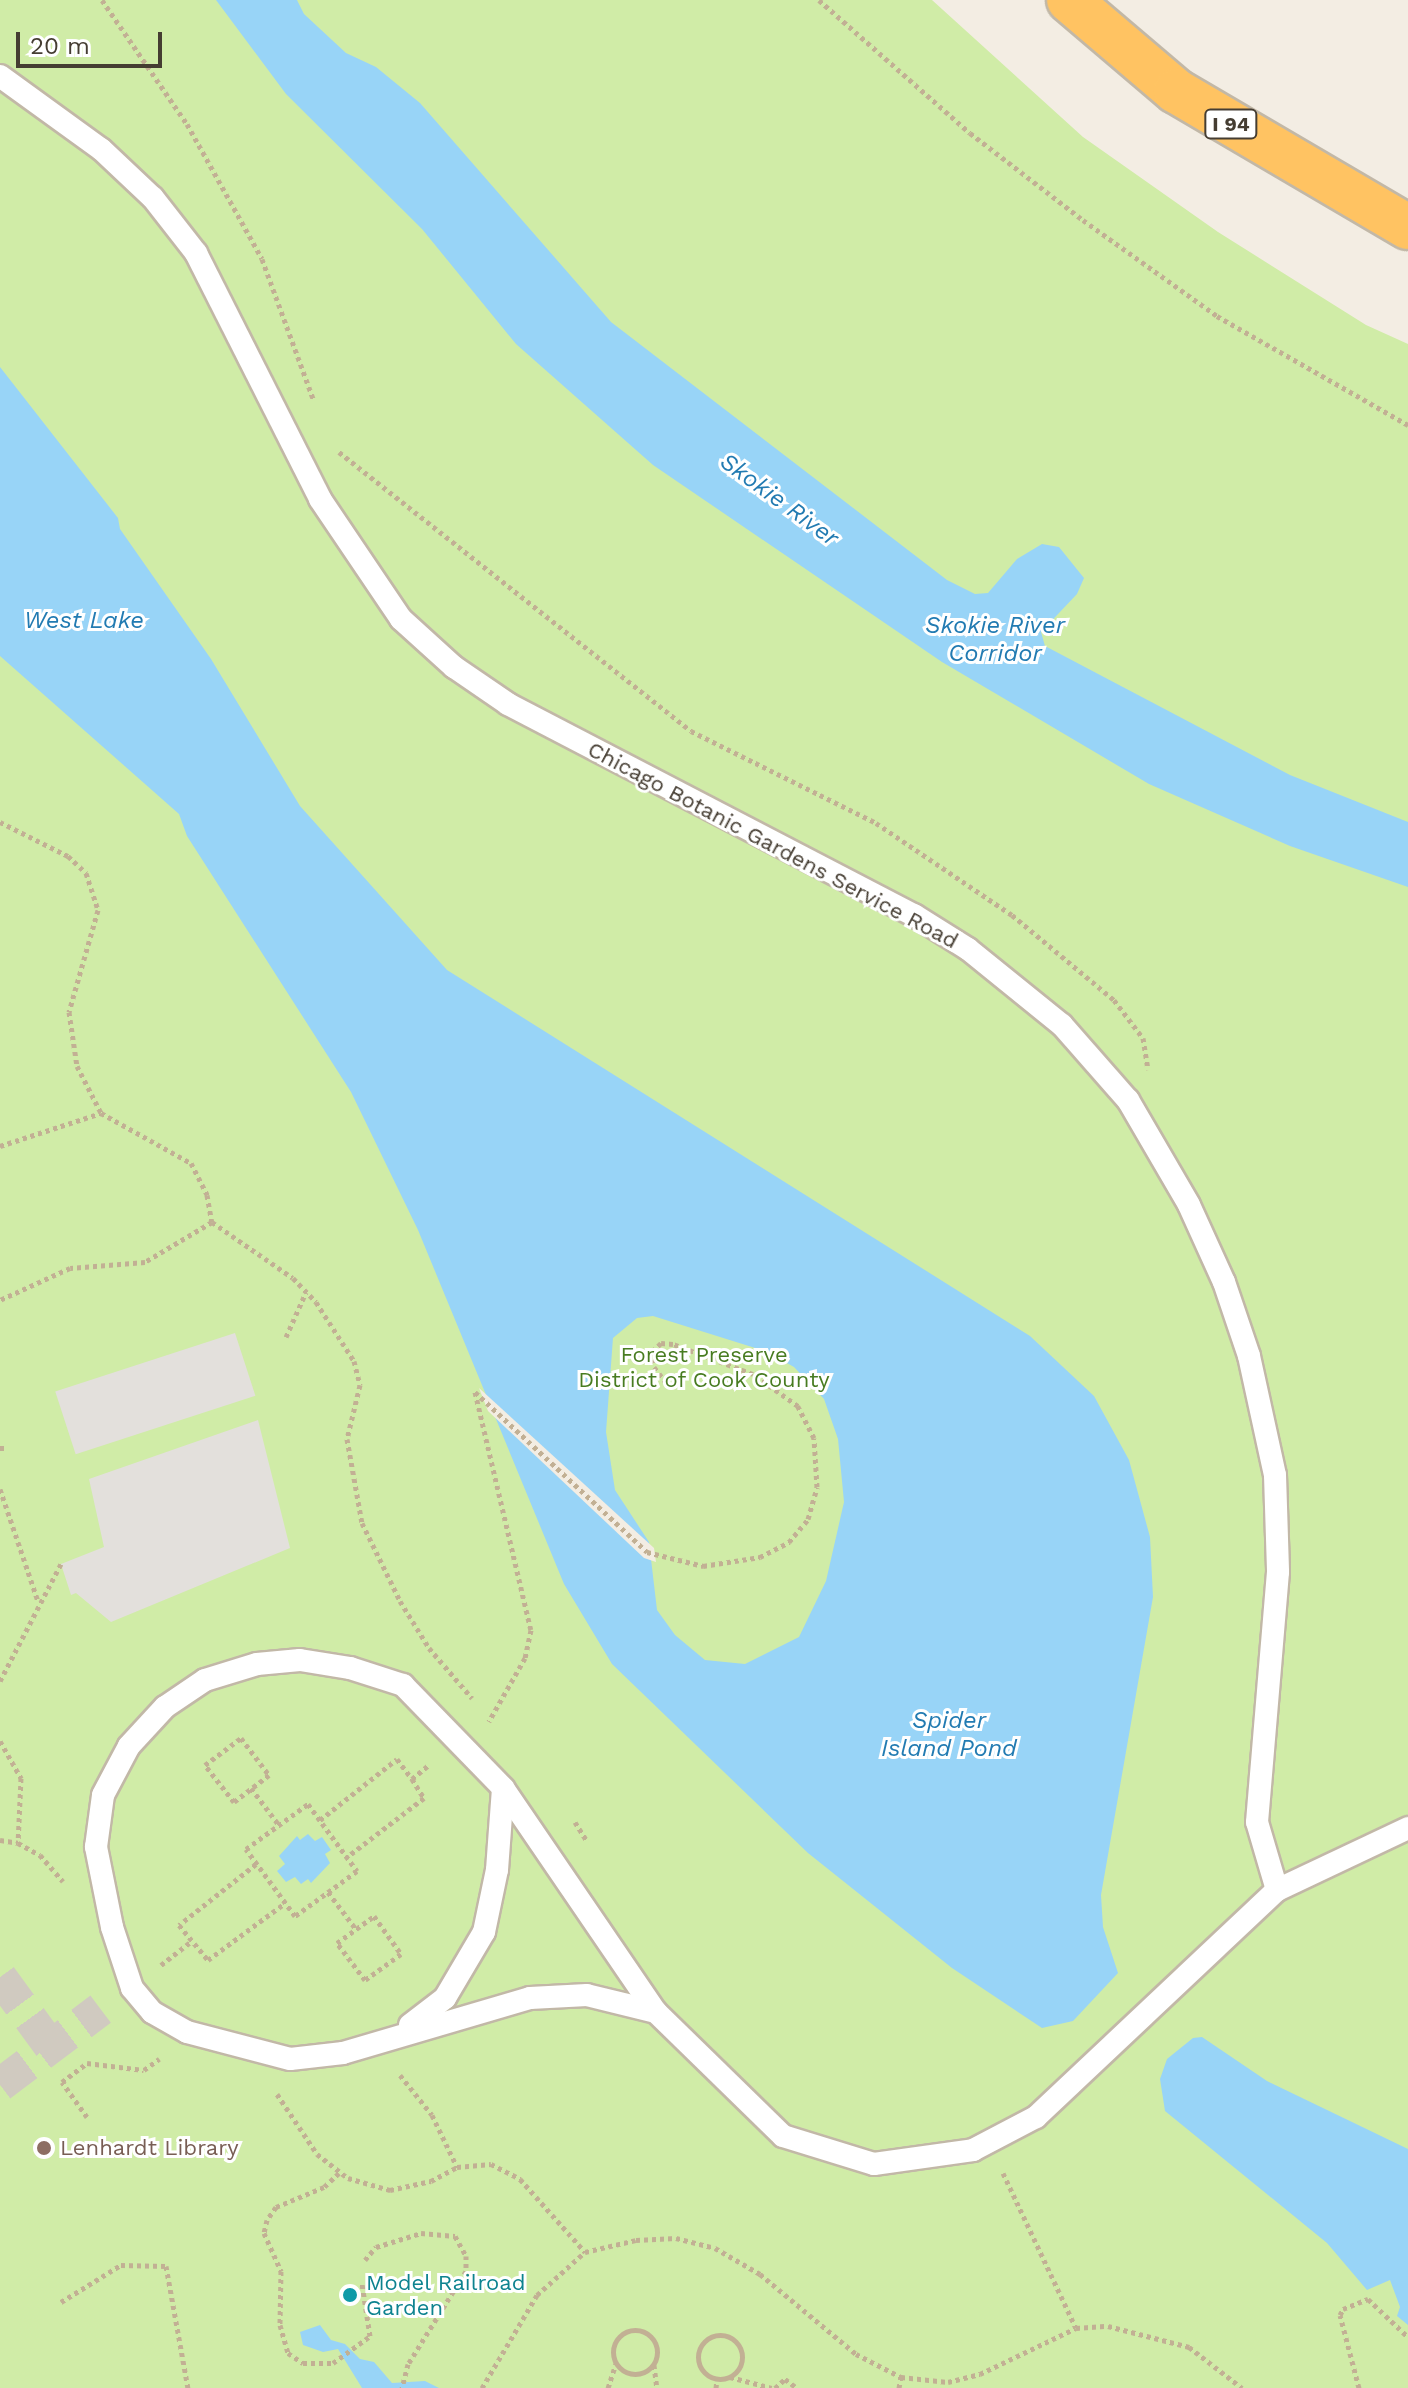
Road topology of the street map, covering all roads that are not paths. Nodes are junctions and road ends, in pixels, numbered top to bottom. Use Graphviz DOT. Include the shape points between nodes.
graph roads {
  1 [pos="1069,0"];
  2 [pos="0,76"];
  3 [pos="1408,227"];
  4 [pos="503,1788"];
  5 [pos="1408,1828"];
  6 [pos="1277,1890"];
  7 [pos="656,2012"];
  8 [pos="397,2035"];
  1 -- 3 [label="highway, I 94" via="1176,91"];
  2 -- 6 [label="lane, Chicago Botanic Gardens Service Road" via="101,149 153,198 196,253 320,499 401,619 508,704 914,915 968,949 1062,1025 1128,1100 1189,1205 1224,1282 1249,1356 1275,1475 1278,1572 1257,1822"];
  4 -- 7 [label="lane"];
  4 -- 8 [label="lane" via="497,1870 484,1932 445,1998"];
  4 -- 8 [label="lane" via="403,1685 350,1668 300,1660 257,1664 205,1680 165,1707 129,1746 103,1795 96,1847 112,1927 132,1988 152,2012 200,2036 290,2059 343,2053"];
  5 -- 6 [label="lane"];
  6 -- 7 [label="lane" via="1064,2093 1036,2117 983,2147 874,2164 783,2136"];
  7 -- 8 [label="lane" via="587,1995 530,1998"];
}
